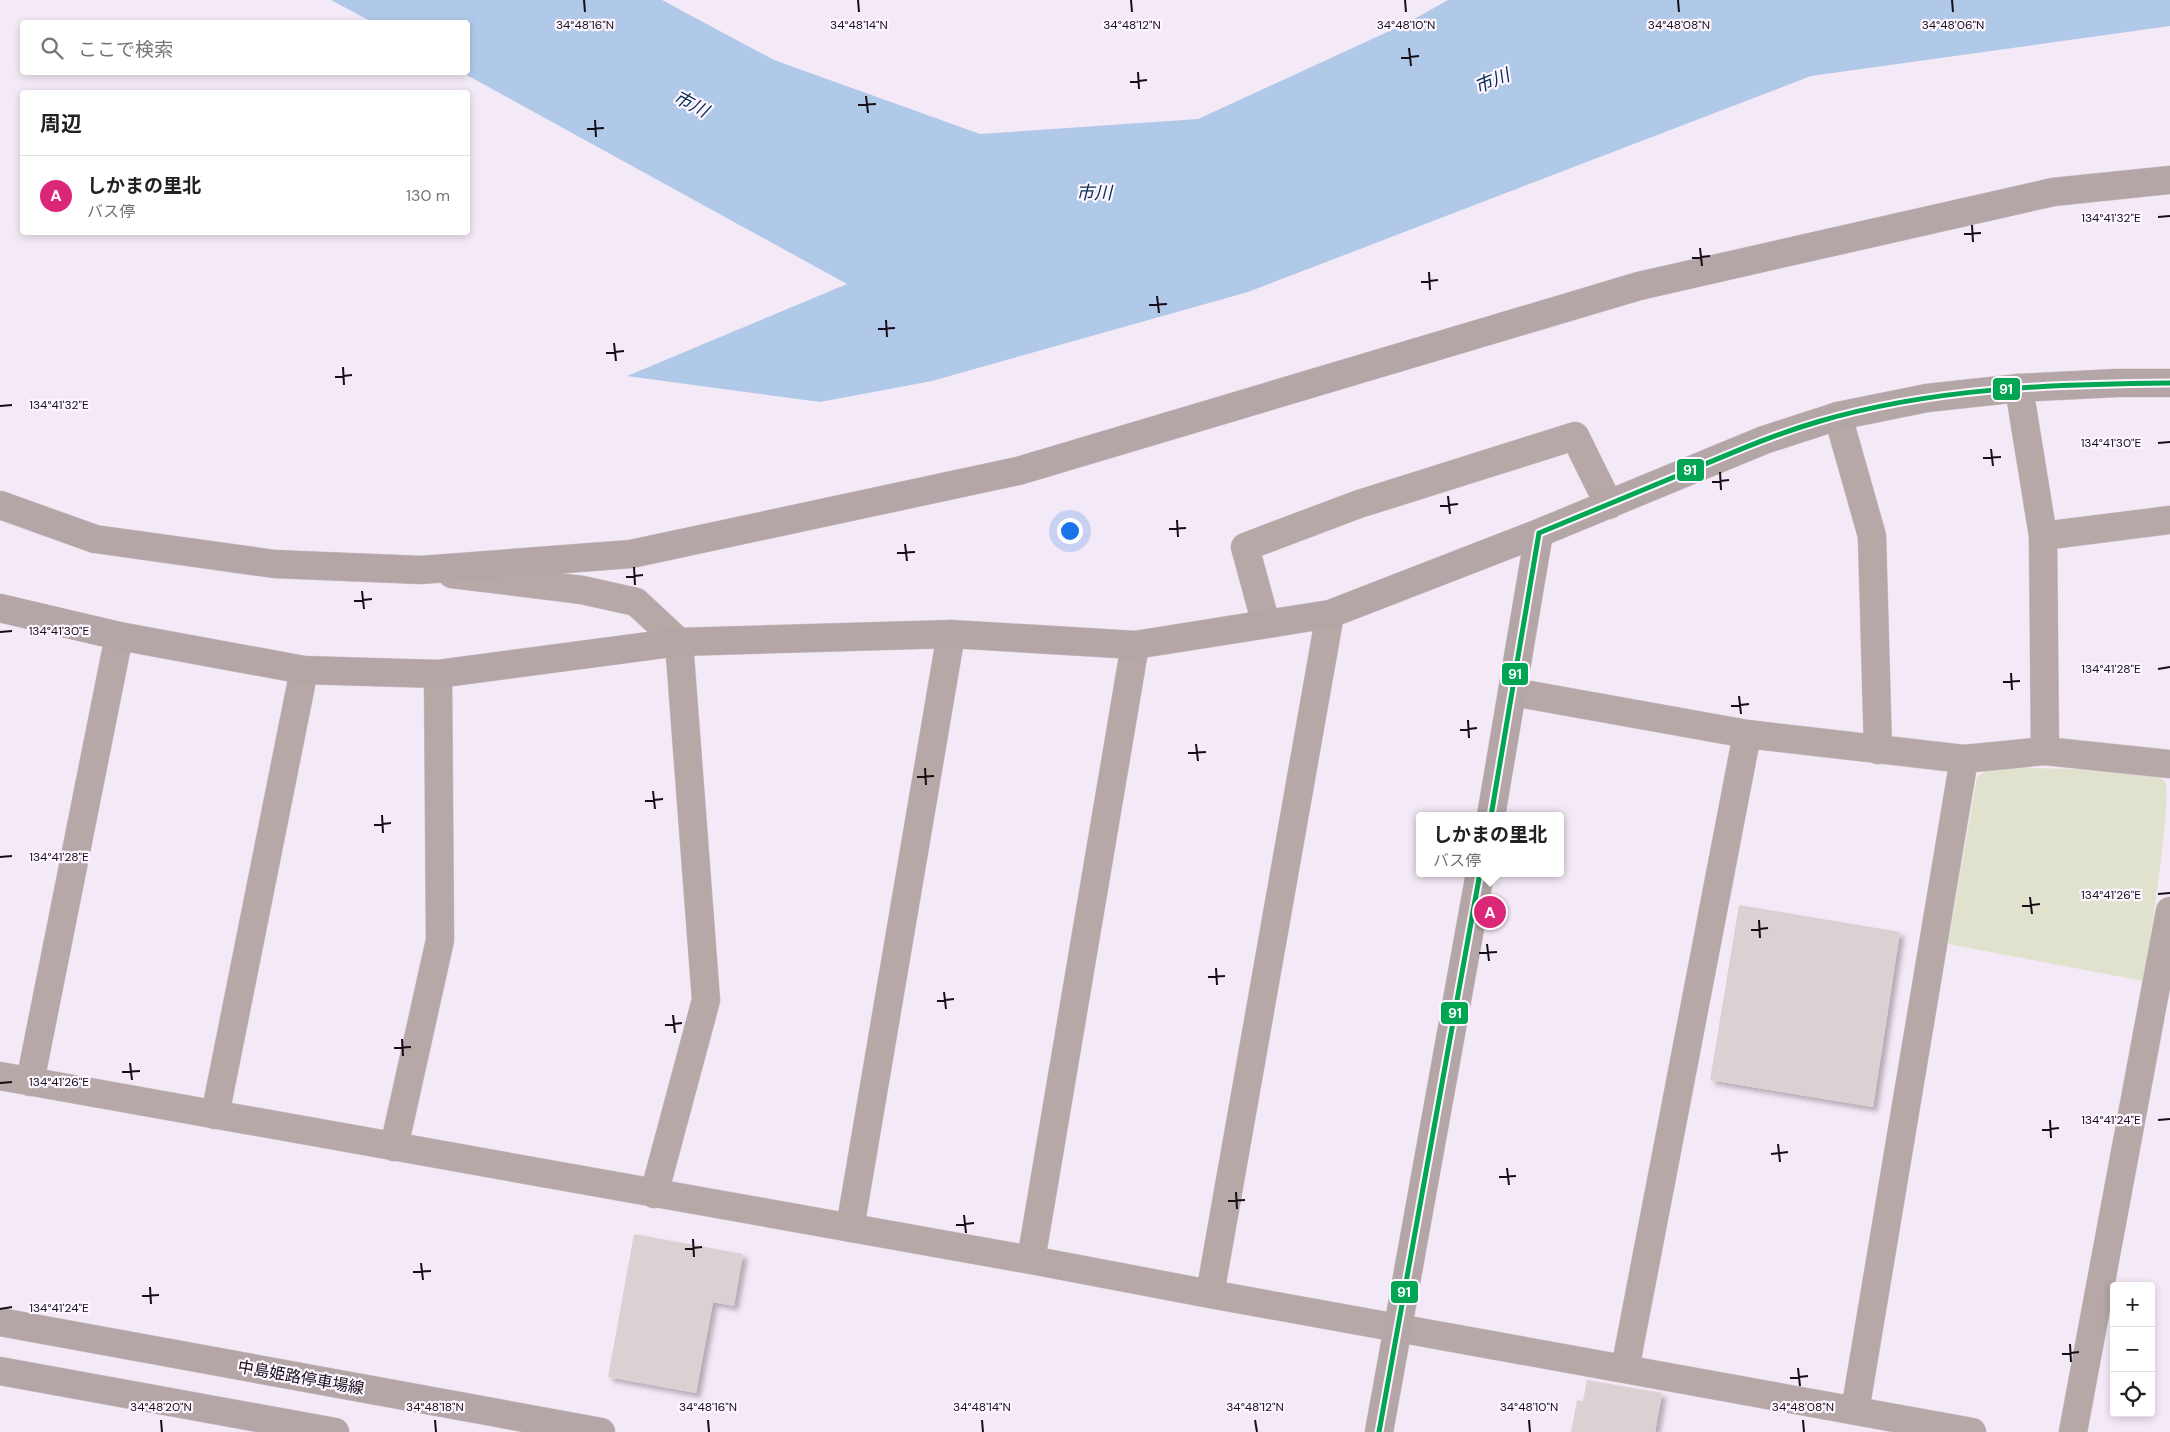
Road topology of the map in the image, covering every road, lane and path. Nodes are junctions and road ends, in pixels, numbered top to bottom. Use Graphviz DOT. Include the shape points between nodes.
graph roads {
  1 [pos="2170,180"];
  2 [pos="2170,383"];
  3 [pos="2019,388"];
  4 [pos="1838,416"];
  5 [pos="1609,504"];
  6 [pos="0,505"];
  7 [pos="2170,520"];
  8 [pos="1539,533"];
  9 [pos="2044,536"];
  10 [pos="420,570"];
  11 [pos="0,608"];
  12 [pos="1330,614"];
  13 [pos="1266,624"];
  14 [pos="951,634"];
  15 [pos="119,636"];
  16 [pos="679,642"];
  17 [pos="1135,645"];
  18 [pos="304,670"];
  19 [pos="438,674"];
  20 [pos="1513,692"];
  21 [pos="1747,734"];
  22 [pos="1878,750"];
  23 [pos="2045,751"];
  24 [pos="1964,760"];
  25 [pos="2170,764"];
  26 [pos="1492,812"];
  27 [pos="1479,877"];
  28 [pos="2170,911"];
  29 [pos="2158,1041"];
  30 [pos="0,1076"];
  31 [pos="30,1082"];
  32 [pos="215,1115"];
  33 [pos="394,1147"];
  34 [pos="654,1194"];
  35 [pos="850,1228"];
  36 [pos="1031,1260"];
  37 [pos="1210,1294"];
  38 [pos="0,1322"];
  39 [pos="1398,1328"];
  40 [pos="1625,1370"];
  41 [pos="0,1371"];
  42 [pos="1855,1411"];
  43 [pos="335,1432"];
  44 [pos="602,1432"];
  45 [pos="1379,1432"];
  46 [pos="1972,1432"];
  47 [pos="2073,1432"];
  1 -- 10 [label="street" via="2053,192 1639,286 1018,471 631,554"];
  2 -- 3 [label="street"];
  3 -- 4 [label="street" via="1927,398"];
  3 -- 9 [label="street"];
  4 -- 5 [label="street" via="1764,440"];
  4 -- 22 [label="street" via="1872,536"];
  5 -- 8 [label="street"];
  5 -- 13 [label="street" via="1575,436 1359,504 1245,547"];
  6 -- 10 [label="street" via="95,539 274,564"];
  7 -- 9 [label="street"];
  8 -- 12 [label="street"];
  8 -- 20 [label="street"];
  9 -- 23 [label="street"];
  10 -- 16 [label="street" via="582,590 636,602"];
  11 -- 15 [label="street"];
  12 -- 13 [label="street"];
  12 -- 37 [label="street"];
  13 -- 17 [label="street"];
  14 -- 16 [label="street"];
  14 -- 17 [label="street"];
  14 -- 35 [label="street"];
  15 -- 18 [label="street"];
  15 -- 31 [label="street"];
  16 -- 19 [label="street"];
  16 -- 34 [label="street" via="706,1000"];
  17 -- 36 [label="street"];
  18 -- 19 [label="street"];
  18 -- 32 [label="street"];
  19 -- 33 [label="street" via="440,940"];
  20 -- 21 [label="street"];
  20 -- 26 [label="street"];
  21 -- 22 [label="street"];
  21 -- 40 [label="street"];
  22 -- 24 [label="street"];
  23 -- 24 [label="street"];
  23 -- 25 [label="street"];
  24 -- 42 [label="street"];
  27 -- 39 [label="street"];
  28 -- 29 [label="street"];
  29 -- 47 [label="street"];
  30 -- 31 [label="street"];
  31 -- 32 [label="street"];
  32 -- 33 [label="street"];
  33 -- 34 [label="street"];
  34 -- 35 [label="street"];
  35 -- 36 [label="street"];
  36 -- 37 [label="street"];
  37 -- 39 [label="street"];
  38 -- 44 [label="street, 中島姫路停車場線"];
  39 -- 40 [label="street"];
  39 -- 45 [label="street"];
  40 -- 42 [label="street"];
  41 -- 43 [label="street"];
  42 -- 46 [label="street"];
}
